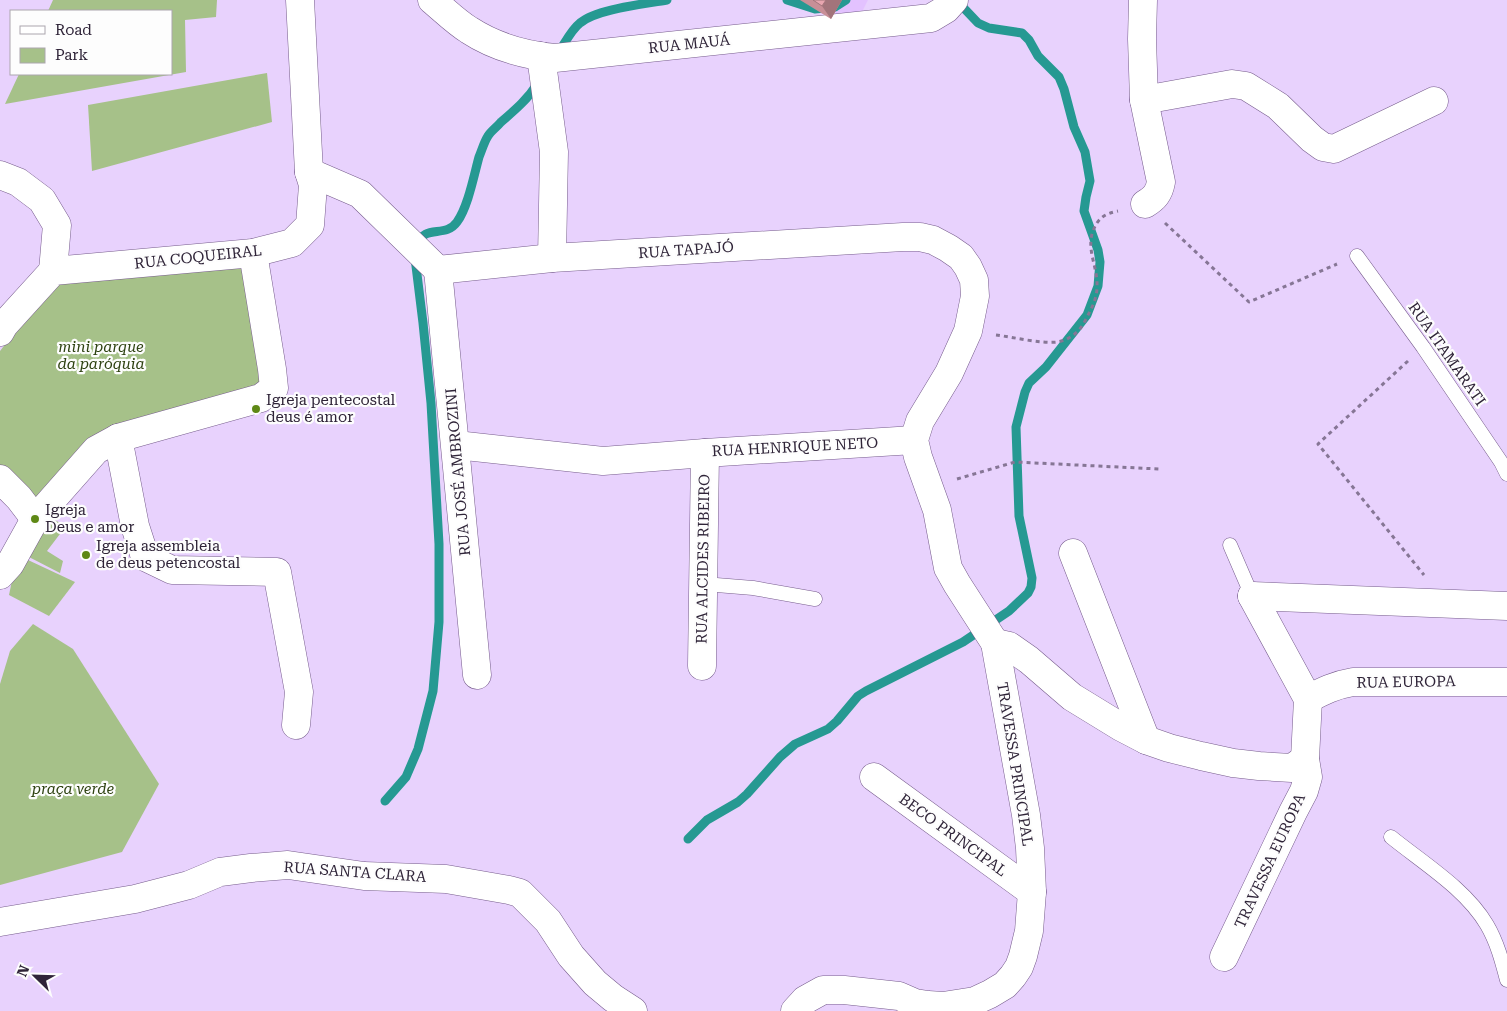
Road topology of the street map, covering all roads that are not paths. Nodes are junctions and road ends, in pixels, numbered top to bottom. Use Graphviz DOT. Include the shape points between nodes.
graph roads {
  1 [pos="300,0"];
  2 [pos="432,0"];
  3 [pos="954,0"];
  4 [pos="1143,0"];
  5 [pos="541,56"];
  6 [pos="1144,100"];
  7 [pos="1434,101"];
  8 [pos="309,172"];
  9 [pos="0,175"];
  10 [pos="1145,204"];
  11 [pos="253,253"];
  12 [pos="1356,256"];
  13 [pos="552,258"];
  14 [pos="438,270"];
  15 [pos="53,271"];
  16 [pos="0,332"];
  17 [pos="118,438"];
  18 [pos="914,440"];
  19 [pos="456,444"];
  20 [pos="705,452"];
  21 [pos="1507,474"];
  22 [pos="0,479"];
  23 [pos="35,519"];
  24 [pos="1230,545"];
  25 [pos="1073,553"];
  26 [pos="0,574"];
  27 [pos="704,584"];
  28 [pos="1252,596"];
  29 [pos="815,599"];
  30 [pos="1507,606"];
  31 [pos="995,643"];
  32 [pos="702,666"];
  33 [pos="477,676"];
  34 [pos="1507,682"];
  35 [pos="1308,699"];
  36 [pos="296,725"];
  37 [pos="1146,740"];
  38 [pos="1305,759"];
  39 [pos="874,777"];
  40 [pos="1391,838"];
  41 [pos="1032,892"];
  42 [pos="0,922"];
  43 [pos="1224,957"];
  44 [pos="1507,980"];
  45 [pos="633,1011"];
  46 [pos="795,1011"];
  1 -- 8 [label="street, RUA COQUEIRAL"];
  2 -- 5 [label="street, RUA MAUÁ" via="468,30 495,45"];
  3 -- 5 [label="street, RUA MAUÁ" via="931,18 566,58"];
  4 -- 6 [label="street"];
  5 -- 13 [label="street" via="554,152"];
  6 -- 7 [label="street" via="1232,84 1246,86 1278,106 1323,147 1334,148"];
  6 -- 10 [label="street" via="1161,182 1157,195"];
  8 -- 11 [label="street, RUA COQUEIRAL" via="313,185 310,225 292,243"];
  8 -- 14 [label="street" via="360,194"];
  9 -- 15 [label="street" via="18,182 42,200 57,225"];
  11 -- 15 [label="street, RUA COQUEIRAL"];
  11 -- 17 [label="street" via="274,388 261,398"];
  12 -- 21 [label="lane, RUA ITAMARATI" via="1423,347"];
  13 -- 14 [label="street, RUA TAPAJÓ"];
  13 -- 18 [label="street, RUA TAPAJÓ" via="884,237 934,240 961,257 974,280 975,296 968,331 949,373 920,422"];
  14 -- 19 [label="street, RUA JOSÉ AMBROZINI"];
  15 -- 16 [label="street"];
  17 -- 23 [label="street" via="96,450"];
  17 -- 36 [label="street" via="135,526 145,556 172,570 278,572 299,692"];
  18 -- 20 [label="street, RUA HENRIQUE NETO"];
  18 -- 31 [label="street" via="930,487 948,568"];
  19 -- 20 [label="street, RUA HENRIQUE NETO" via="603,461"];
  19 -- 33 [label="street, RUA JOSÉ AMBROZINI"];
  20 -- 27 [label="street, RUA ALCIDES RIBEIRO"];
  22 -- 23 [label="street"];
  23 -- 26 [label="street" via="10,564"];
  24 -- 28 [label="lane"];
  25 -- 37 [label="street"];
  27 -- 29 [label="lane" via="753,588"];
  27 -- 32 [label="street, RUA ALCIDES RIBEIRO"];
  28 -- 30 [label="street"];
  28 -- 35 [label="street"];
  31 -- 37 [label="street" via="1009,646 1072,696"];
  31 -- 41 [label="street, TRAVESSA PRINCIPAL" via="1026,815"];
  34 -- 35 [label="street, RUA EUROPA" via="1352,682 1326,689"];
  35 -- 38 [label="street, TRAVESSA EUROPA"];
  37 -- 38 [label="street" via="1233,763 1292,768"];
  38 -- 43 [label="street, TRAVESSA EUROPA" via="1308,777 1304,791"];
  39 -- 41 [label="street, BECO PRINCIPAL"];
  40 -- 44 [label="lane" via="1469,901 1487,926 1500,953"];
  41 -- 46 [label="street, TRAVESSA PRINCIPAL" via="1029,931 1019,967 1005,985 990,994 975,1001 943,1006 915,1003 899,996 823,990 805,1000"];
  42 -- 45 [label="street, RUA SANTA CLARA" via="134,899 189,885 220,872 251,868 288,865 364,876 454,880 520,893 548,921 571,956 595,983"];
}
